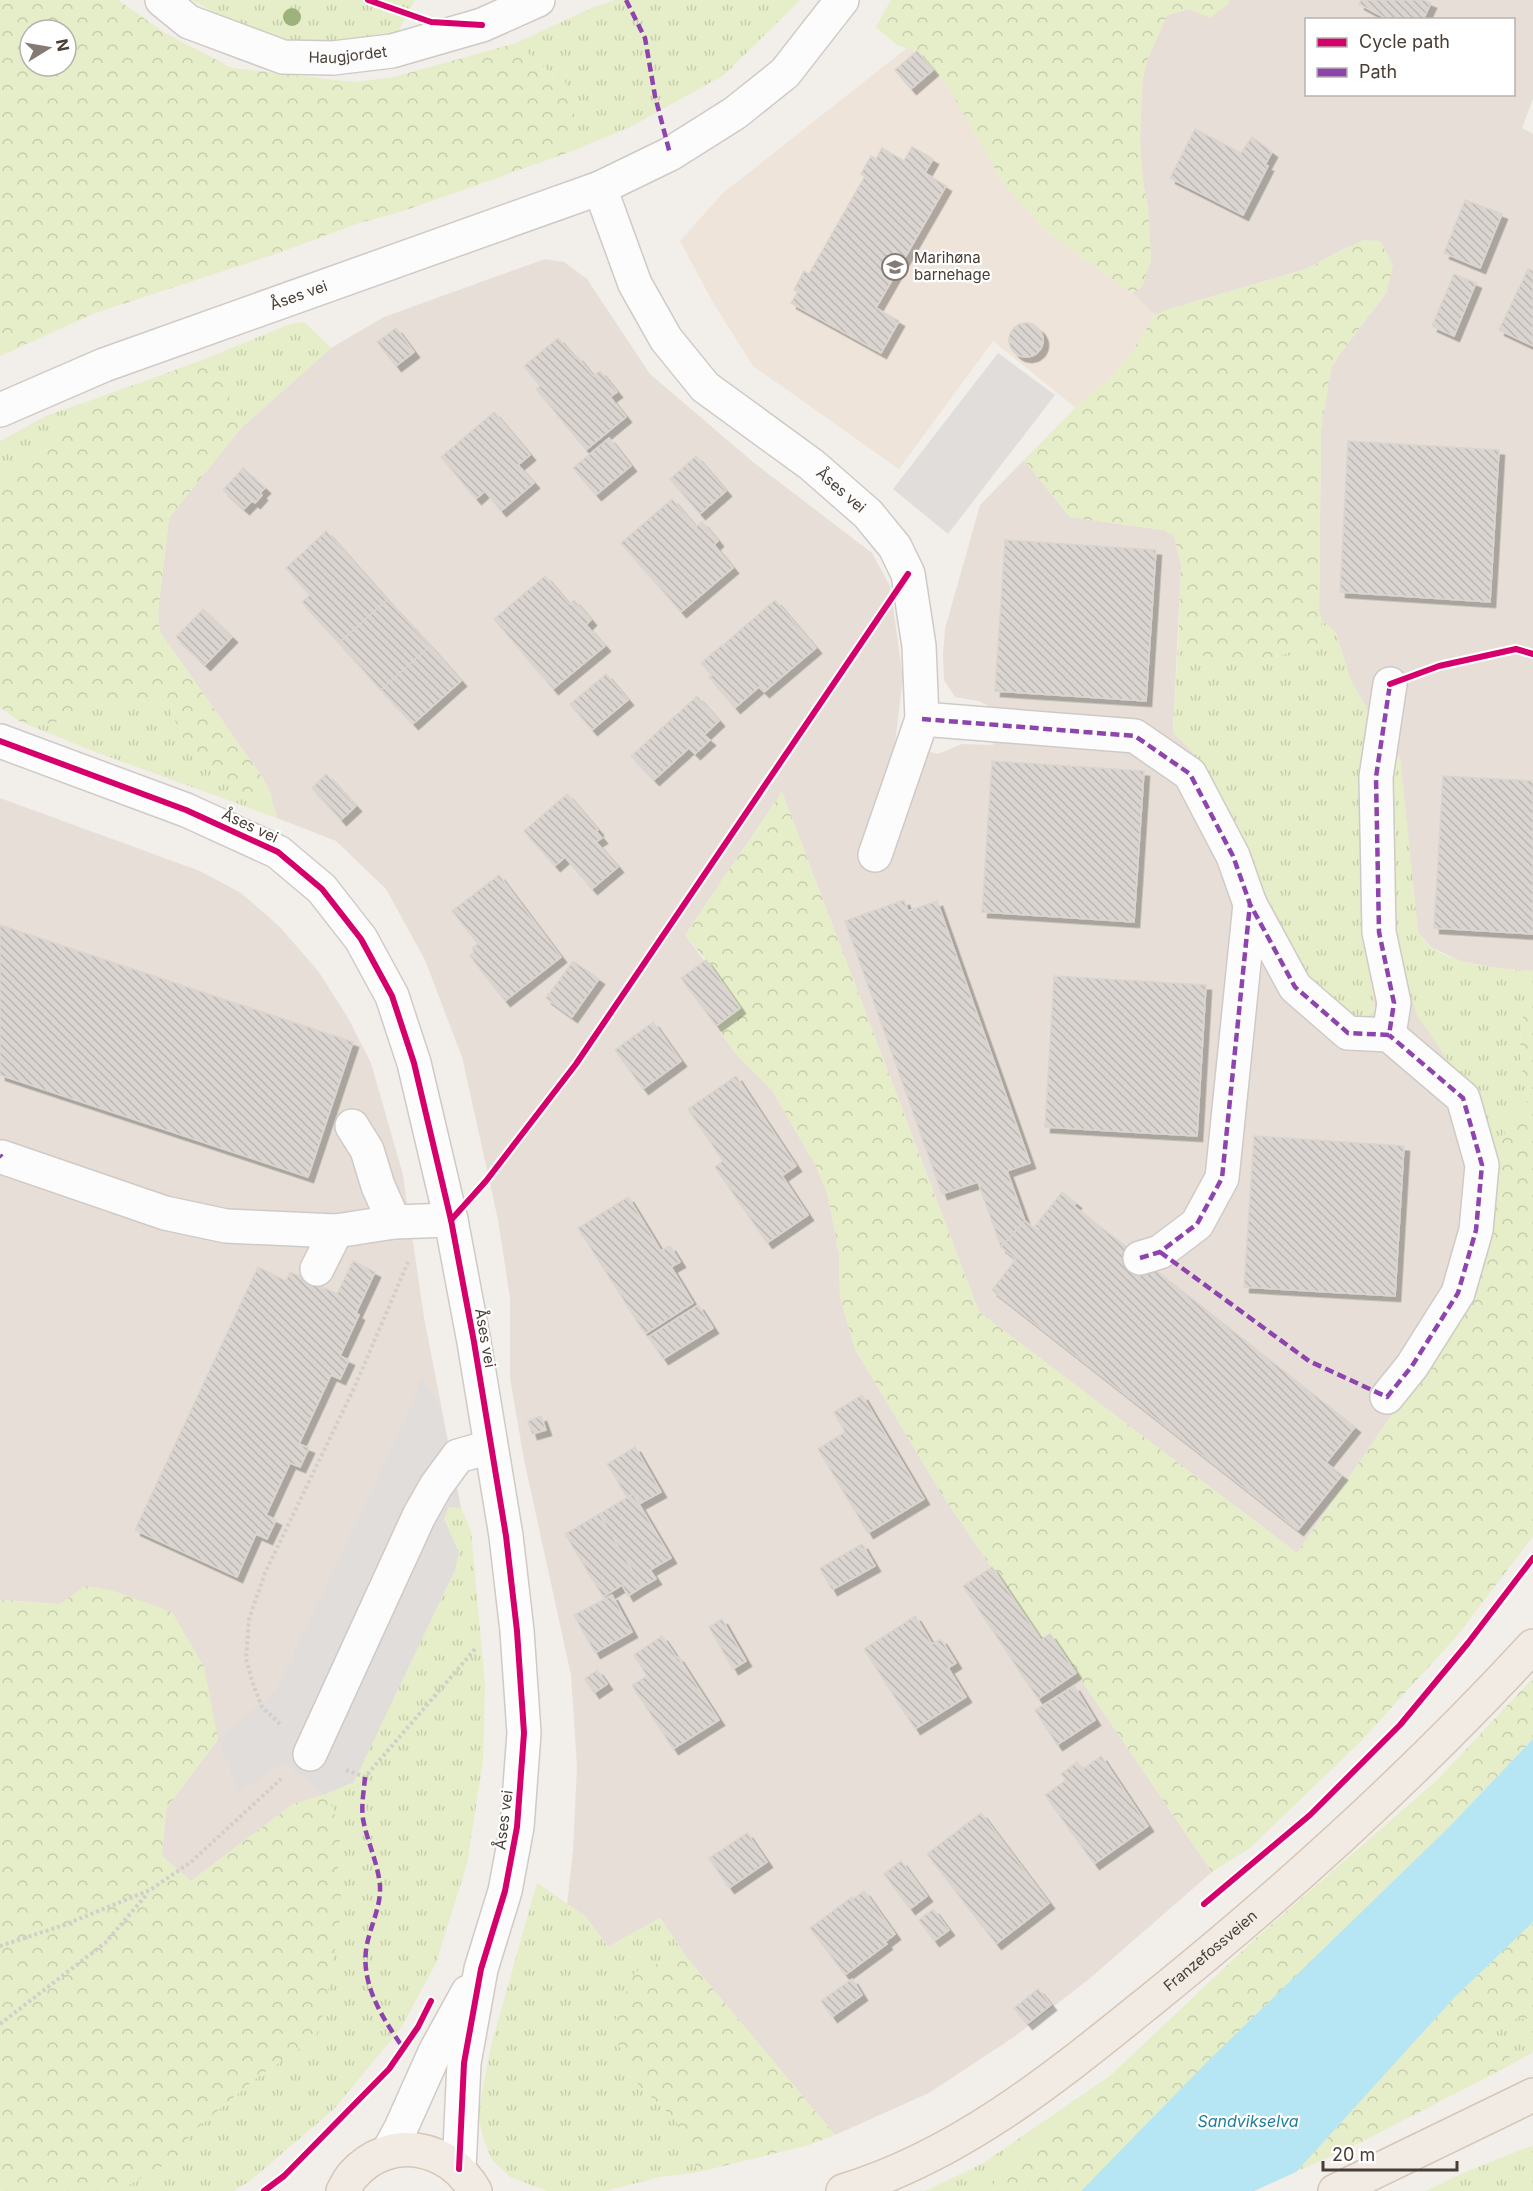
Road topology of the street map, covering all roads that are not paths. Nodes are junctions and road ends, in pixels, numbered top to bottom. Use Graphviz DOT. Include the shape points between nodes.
graph roads {
  1 [pos="162,0"];
  2 [pos="538,0"];
  3 [pos="842,0"];
  4 [pos="600,188"];
  5 [pos="0,410"];
  6 [pos="1390,684"];
  7 [pos="922,719"];
  8 [pos="0,741"];
  9 [pos="875,855"];
  10 [pos="1250,904"];
  11 [pos="1389,1035"];
  12 [pos="351,1126"];
  13 [pos="2,1157"];
  14 [pos="451,1220"];
  15 [pos="394,1222"];
  16 [pos="336,1231"];
  17 [pos="1140,1258"];
  18 [pos="317,1269"];
  19 [pos="1387,1397"];
  20 [pos="490,1447"];
  21 [pos="1533,1646"];
  22 [pos="310,1754"];
  23 [pos="481,1969"];
  24 [pos="1533,2095"];
  25 [pos="388,2152"];
  26 [pos="467,2180"];
  27 [pos="343,2191"];
  28 [pos="843,2191"];
  29 [pos="1335,2191"];
  1 -- 2 [label="street, Haugjordet" via="189,22 283,57 333,58 414,45 482,25"];
  3 -- 4 [label="street, Åses vei" via="785,73 735,113 670,154"];
  4 -- 5 [label="street, Åses vei" via="105,365"];
  4 -- 7 [label="street, Åses vei" via="635,284 666,339 705,387 812,465 868,514 895,547 908,574 919,646"];
  6 -- 11 [label="street" via="1376,777 1379,932 1394,1003"];
  7 -- 9 [label="street, Åses vei"];
  7 -- 10 [label="street" via="1135,736 1190,774 1233,856"];
  8 -- 14 [label="street, Åses vei" via="186,810 278,852 322,889 362,939 392,996 414,1063"];
  10 -- 11 [label="street" via="1295,987 1348,1034"];
  10 -- 17 [label="street" via="1222,1178 1197,1224 1160,1252"];
  11 -- 19 [label="street" via="1463,1098 1482,1165 1476,1230 1458,1293 1413,1366"];
  12 -- 15 [label="street" via="367,1150"];
  13 -- 16 [label="street" via="165,1213 226,1226"];
  14 -- 15 [label="street"];
  14 -- 20 [label="street, Åses vei"];
  15 -- 16 [label="street"];
  16 -- 18 [label="street"];
  20 -- 22 [label="street" via="458,1456 436,1486"];
  20 -- 23 [label="street, Åses vei" via="518,1631 524,1734 517,1827 505,1891"];
  21 -- 28 [label="main road, Franzefossveien" via="1298,1877 1111,2032 1001,2114 944,2148"];
  23 -- 25 [label="street, Åses vei" via="431,2059"];
  23 -- 26 [label="street, Åses vei" via="464,2063"];
  24 -- 29 [label="main road"];
  25 -- 26 [label="main road" via="403,2149 433,2154"];
  25 -- 27 [label="main road" via="369,2161"];
}
